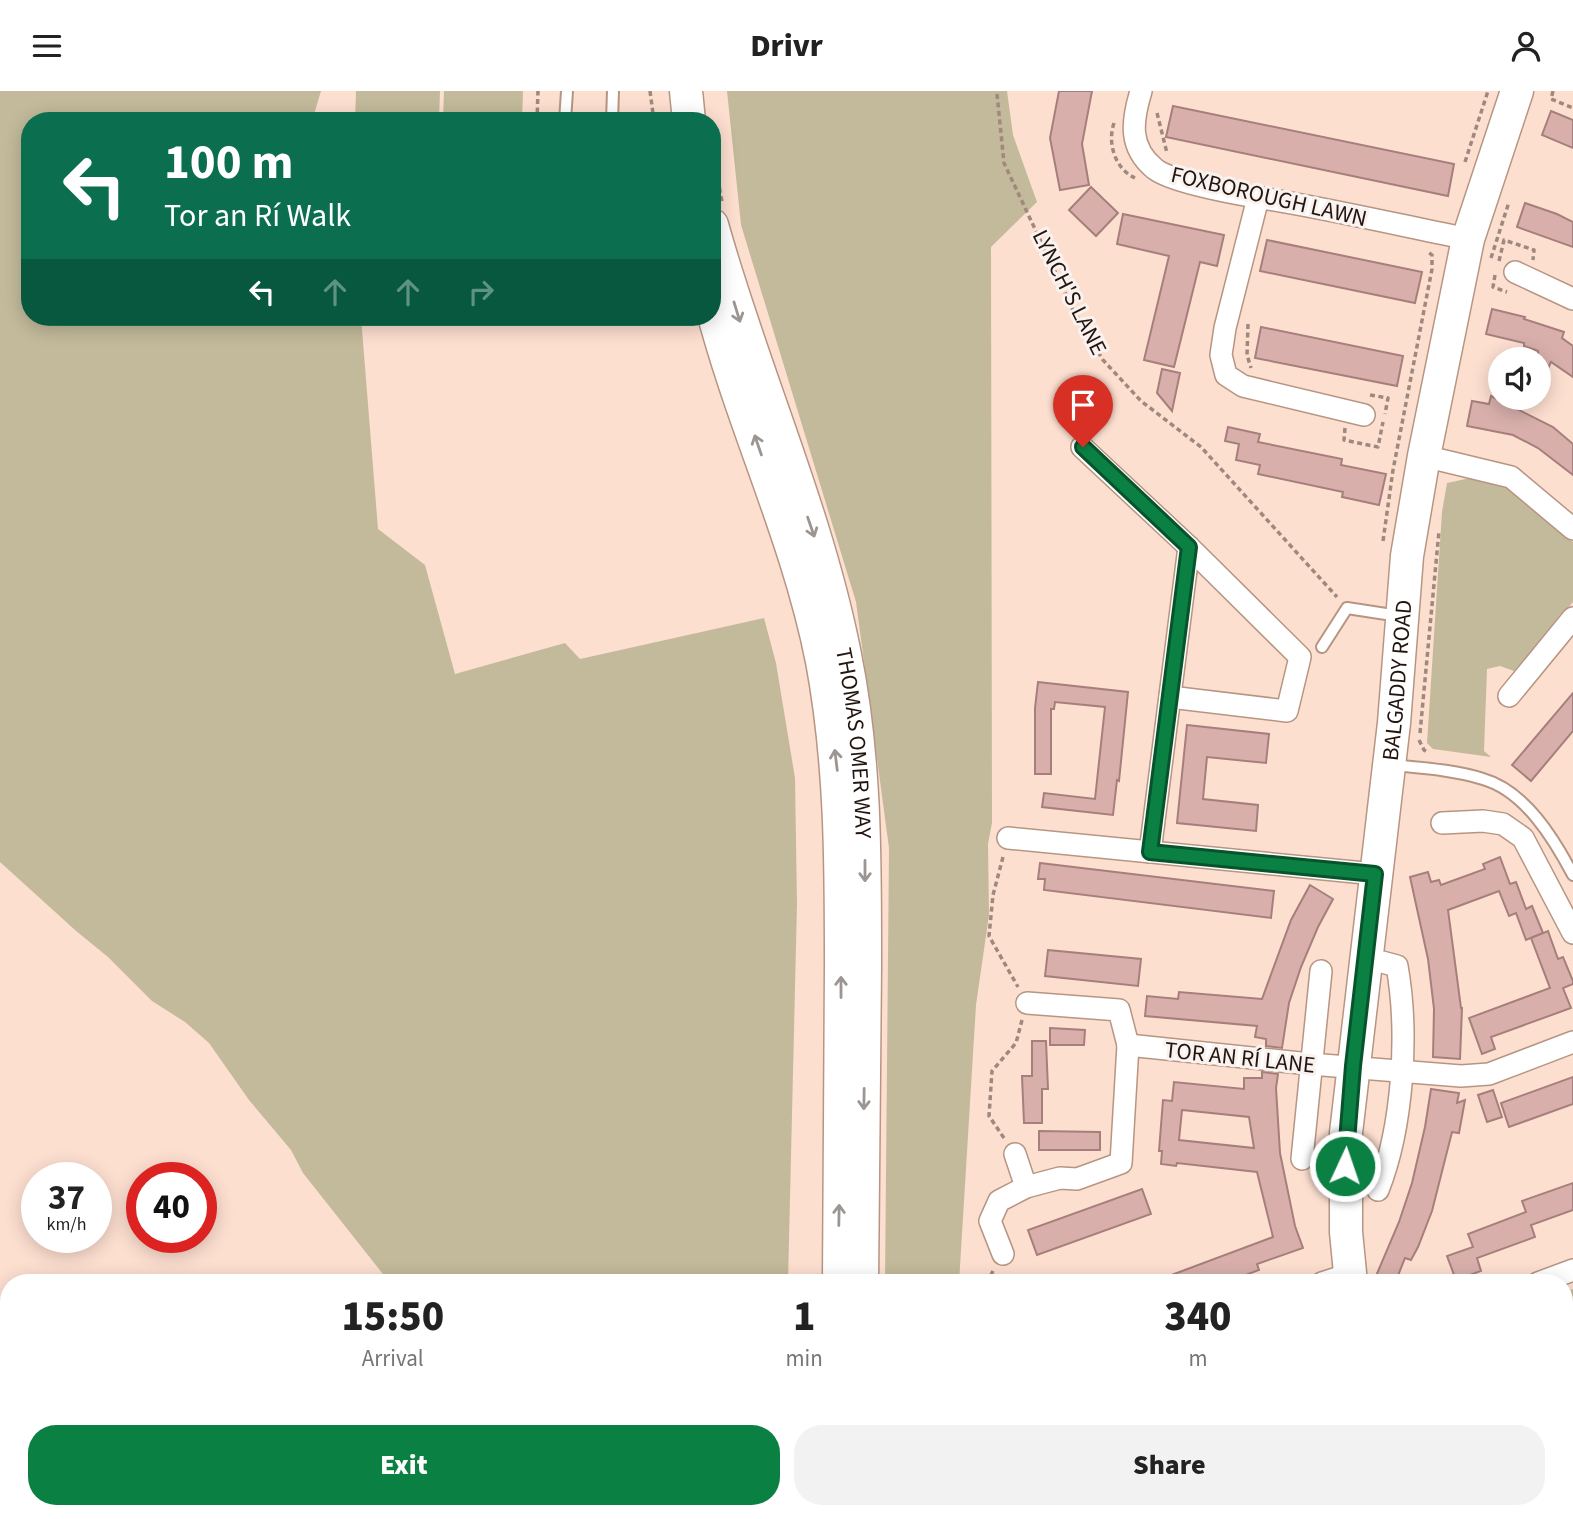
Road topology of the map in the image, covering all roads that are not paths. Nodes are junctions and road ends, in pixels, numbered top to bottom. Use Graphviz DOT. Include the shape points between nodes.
graph roads {
  1 [pos="567,91"];
  2 [pos="613,91"];
  3 [pos="673,91"];
  4 [pos="686,91"];
  5 [pos="1517,91"];
  6 [pos="1148,97"];
  7 [pos="566,112"];
  8 [pos="612,112"];
  9 [pos="675,112"];
  10 [pos="688,112"];
  11 [pos="1258,198"];
  12 [pos="1468,239"];
  13 [pos="721,256"];
  14 [pos="1515,272"];
  15 [pos="1573,299"];
  16 [pos="718,326"];
  17 [pos="1365,405"];
  18 [pos="1083,447"];
  19 [pos="1423,456"];
  20 [pos="1573,529"];
  21 [pos="1189,547"];
  22 [pos="1402,616"];
  23 [pos="1573,618"];
  24 [pos="1322,647"];
  25 [pos="1509,696"];
  26 [pos="1170,697"];
  27 [pos="1390,765"];
  28 [pos="1442,824"];
  29 [pos="1008,838"];
  30 [pos="1150,852"];
  31 [pos="1375,874"];
  32 [pos="1573,875"];
  33 [pos="1573,933"];
  34 [pos="1382,962"];
  35 [pos="1321,971"];
  36 [pos="1027,1003"];
  37 [pos="1573,1042"];
  38 [pos="1128,1045"];
  39 [pos="1310,1064"];
  40 [pos="1353,1066"];
  41 [pos="1403,1071"];
  42 [pos="1015,1154"];
  43 [pos="1302,1159"];
  44 [pos="1026,1187"];
  45 [pos="1378,1191"];
  46 [pos="1003,1254"];
  47 [pos="838,1274"];
  48 [pos="862,1274"];
  49 [pos="1342,1274"];
  1 -- 7 [label="lane"];
  2 -- 8 [label="lane"];
  3 -- 9 [label="street"];
  4 -- 10 [label="street"];
  5 -- 12 [label="street, BALGADDY ROAD"];
  6 -- 11 [label="street, FOXBOROUGH LAWN" via="1132,130 1155,169"];
  11 -- 12 [label="street, FOXBOROUGH LAWN"];
  11 -- 17 [label="street" via="1225,328 1221,355 1226,375 1243,386"];
  12 -- 19 [label="street, BALGADDY ROAD"];
  13 -- 48 [label="street, THOMAS OMER WAY, one-way" via="815,538 855,713 865,856"];
  14 -- 15 [label="street"];
  47 -- 16 [label="street, THOMAS OMER WAY, one-way" via="841,857 831,716 792,544"];
  18 -- 21 [label="street"];
  19 -- 20 [label="street" via="1511,477"];
  19 -- 22 [label="street, BALGADDY ROAD"];
  21 -- 26 [label="street"];
  21 -- 26 [label="street" via="1300,657 1287,711"];
  22 -- 24 [label="lane" via="1348,608"];
  22 -- 27 [label="street, BALGADDY ROAD"];
  23 -- 25 [label="street"];
  26 -- 30 [label="street"];
  27 -- 31 [label="street, BALGADDY ROAD"];
  27 -- 32 [label="lane" via="1485,779 1502,788 1533,815"];
  28 -- 33 [label="street" via="1503,824 1523,838"];
  29 -- 30 [label="street"];
  30 -- 31 [label="street"];
  31 -- 40 [label="street, BALGADDY ROAD"];
  34 -- 41 [label="street" via="1397,966"];
  35 -- 39 [label="street"];
  36 -- 38 [label="street" via="1119,1010"];
  37 -- 41 [label="street, TOR AN RÍ LANE" via="1489,1074"];
  38 -- 39 [label="street, TOR AN RÍ LANE"];
  38 -- 44 [label="street" via="1121,1163 1077,1179 1059,1178"];
  39 -- 40 [label="street, TOR AN RÍ LANE"];
  39 -- 43 [label="street"];
  40 -- 41 [label="street, TOR AN RÍ LANE"];
  40 -- 49 [label="street, BALGADDY ROAD"];
  41 -- 45 [label="street"];
  42 -- 44 [label="street"];
  44 -- 46 [label="street" via="999,1201 990,1221"];
}
